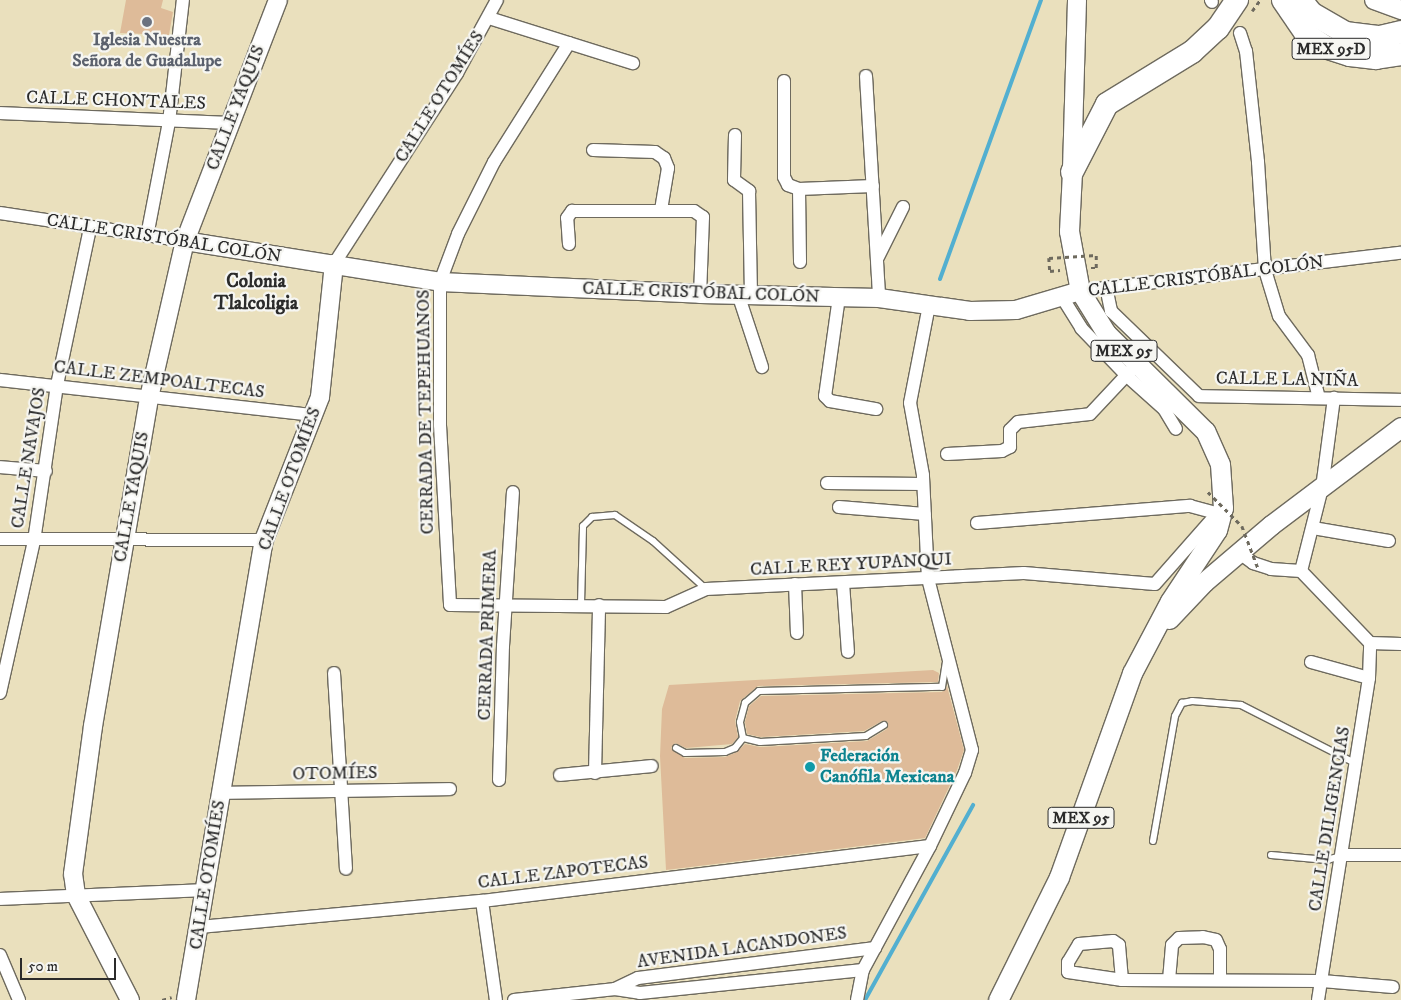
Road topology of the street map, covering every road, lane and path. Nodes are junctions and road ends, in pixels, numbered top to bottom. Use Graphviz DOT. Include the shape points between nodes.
graph roads {
  1 [pos="183,0"];
  2 [pos="278,0"];
  3 [pos="497,0"];
  4 [pos="1077,0"];
  5 [pos="1237,0"];
  6 [pos="1283,0"];
  7 [pos="1302,0"];
  8 [pos="1374,0"];
  9 [pos="1401,10"];
  10 [pos="489,18"];
  11 [pos="1401,32"];
  12 [pos="1240,33"];
  13 [pos="569,43"];
  14 [pos="1401,54"];
  15 [pos="633,63"];
  16 [pos="866,76"];
  17 [pos="784,82"];
  18 [pos="0,114"];
  19 [pos="169,122"];
  20 [pos="230,123"];
  21 [pos="736,134"];
  22 [pos="594,150"];
  23 [pos="1072,172"];
  24 [pos="873,186"];
  25 [pos="799,189"];
  26 [pos="903,207"];
  27 [pos="661,210"];
  28 [pos="0,213"];
  29 [pos="90,228"];
  30 [pos="146,236"];
  31 [pos="185,241"];
  32 [pos="569,244"];
  33 [pos="1401,253"];
  34 [pos="1096,255"];
  35 [pos="878,256"];
  36 [pos="800,262"];
  37 [pos="334,264"];
  38 [pos="1075,270"];
  39 [pos="1265,270"];
  40 [pos="440,282"];
  41 [pos="1106,287"];
  42 [pos="700,294"];
  43 [pos="745,294"];
  44 [pos="1071,294"];
  45 [pos="839,297"];
  46 [pos="879,298"];
  47 [pos="929,305"];
  48 [pos="762,367"];
  49 [pos="1132,370"];
  50 [pos="0,380"];
  51 [pos="57,385"];
  52 [pos="149,398"];
  53 [pos="1319,398"];
  54 [pos="1334,398"];
  55 [pos="1401,400"];
  56 [pos="876,409"];
  57 [pos="314,415"];
  58 [pos="1401,427"];
  59 [pos="1176,429"];
  60 [pos="947,454"];
  61 [pos="0,467"];
  62 [pos="46,471"];
  63 [pos="923,480"];
  64 [pos="827,483"];
  65 [pos="1322,488"];
  66 [pos="512,492"];
  67 [pos="1208,492"];
  68 [pos="839,507"];
  69 [pos="1220,513"];
  70 [pos="925,514"];
  71 [pos="977,523"];
  72 [pos="1313,528"];
  73 [pos="0,539"];
  74 [pos="264,540"];
  75 [pos="34,541"];
  76 [pos="1389,541"];
  77 [pos="123,542"];
  78 [pos="1238,552"];
  79 [pos="1258,568"];
  80 [pos="1302,571"];
  81 [pos="928,579"];
  82 [pos="843,583"];
  83 [pos="795,584"];
  84 [pos="706,589"];
  85 [pos="506,604"];
  86 [pos="581,604"];
  87 [pos="450,605"];
  88 [pos="599,605"];
  89 [pos="797,633"];
  90 [pos="1156,633"];
  91 [pos="1370,643"];
  92 [pos="1401,644"];
  93 [pos="848,652"];
  94 [pos="948,652"];
  95 [pos="1311,662"];
  96 [pos="334,672"];
  97 [pos="1369,678"];
  98 [pos="0,693"];
  99 [pos="884,725"];
  100 [pos="743,738"];
  101 [pos="676,748"];
  102 [pos="1356,764"];
  103 [pos="652,766"];
  104 [pos="596,773"];
  105 [pos="560,775"];
  106 [pos="499,780"];
  107 [pos="450,789"];
  108 [pos="341,791"];
  109 [pos="221,793"];
  110 [pos="1153,841"];
  111 [pos="930,846"];
  112 [pos="1271,855"];
  113 [pos="1342,855"];
  114 [pos="1401,855"];
  115 [pos="346,869"];
  116 [pos="206,890"];
  117 [pos="76,895"];
  118 [pos="0,899"];
  119 [pos="482,901"];
  120 [pos="200,928"];
  121 [pos="875,948"];
  122 [pos="0,955"];
  123 [pos="799,958"];
  124 [pos="746,965"];
  125 [pos="863,970"];
  126 [pos="681,973"];
  127 [pos="800,977"];
  128 [pos="1122,980"];
  129 [pos="1169,980"];
  130 [pos="1220,980"];
  131 [pos="1322,981"];
  132 [pos="747,982"];
  133 [pos="1393,987"];
  134 [pos="615,989"];
  135 [pos="682,989"];
  136 [pos="19,1000"];
  137 [pos="130,1000"];
  138 [pos="186,1000"];
  139 [pos="496,1000"];
  140 [pos="514,1000"];
  141 [pos="857,1000"];
  142 [pos="998,1000"];
  143 [pos="1318,1000"];
  1 -- 19 [label="street"];
  2 -- 20 [label="street, CALLE YAQUIS"];
  3 -- 10 [label="street, CALLE OTOMÍES"];
  4 -- 23 [label="street"];
  5 -- 23 [label="highway" via="1218,28 1192,52 1107,104"];
  6 -- 14 [label="highway, MEX 95D" via="1306,34 1325,47 1350,56 1376,58"];
  7 -- 11 [label="highway" via="1311,13 1345,33 1380,36"];
  8 -- 9 [label="street"];
  10 -- 13 [label="street"];
  10 -- 37 [label="street, CALLE OTOMÍES"];
  12 -- 39 [label="street" via="1246,51 1252,107"];
  13 -- 15 [label="street"];
  13 -- 40 [label="street, CERRADA DE TEPEHUANOS" via="494,162 458,234"];
  16 -- 24 [label="street"];
  17 -- 25 [label="street" via="784,177 788,185"];
  18 -- 19 [label="street, CALLE CHONTALES"];
  19 -- 20 [label="street, CALLE CHONTALES"];
  19 -- 30 [label="street"];
  20 -- 31 [label="street, CALLE YAQUIS"];
  21 -- 43 [label="street" via="734,180 749,191"];
  22 -- 27 [label="street" via="654,152 664,158 668,168"];
  23 -- 38 [label="main road, MEX 95" via="1069,231"];
  24 -- 25 [label="street"];
  24 -- 35 [label="street"];
  25 -- 36 [label="street"];
  26 -- 35 [label="street"];
  27 -- 32 [label="street" via="572,211 567,218"];
  27 -- 42 [label="street" via="694,211 703,217"];
  28 -- 29 [label="street, CALLE CRISTÓBAL COLÓN"];
  29 -- 30 [label="street, CALLE CRISTÓBAL COLÓN"];
  29 -- 51 [label="street, CALLE NAVAJOS"];
  30 -- 31 [label="street, CALLE CRISTÓBAL COLÓN"];
  31 -- 37 [label="street, CALLE CRISTÓBAL COLÓN"];
  31 -- 52 [label="street, CALLE YAQUIS"];
  33 -- 39 [label="street, CALLE CRISTÓBAL COLÓN"];
  34 -- 38 [label="path, bridge" via="1049,258 1050,271"];
  35 -- 46 [label="street"];
  37 -- 40 [label="street, CALLE CRISTÓBAL COLÓN"];
  37 -- 57 [label="street, CALLE OTOMÍES" via="324,376"];
  38 -- 44 [label="main road, MEX 95"];
  39 -- 41 [label="street, CALLE CRISTÓBAL COLÓN"];
  39 -- 53 [label="street" via="1279,316 1308,355"];
  40 -- 42 [label="street, CALLE CRISTÓBAL COLÓN"];
  40 -- 87 [label="street, CERRADA DE TEPEHUANOS" via="440,424"];
  41 -- 44 [label="street, CALLE CRISTÓBAL COLÓN"];
  41 -- 53 [label="street, CALLE LA NIÑA" via="1111,311 1199,396"];
  42 -- 43 [label="street, CALLE CRISTÓBAL COLÓN"];
  43 -- 45 [label="street, CALLE CRISTÓBAL COLÓN"];
  43 -- 48 [label="street"];
  44 -- 47 [label="street, CALLE CRISTÓBAL COLÓN" via="1016,310 970,311"];
  44 -- 49 [label="main road, MEX 95" via="1106,333"];
  45 -- 46 [label="street, CALLE CRISTÓBAL COLÓN"];
  45 -- 56 [label="street" via="825,396 830,401"];
  46 -- 47 [label="street, CALLE CRISTÓBAL COLÓN"];
  47 -- 63 [label="street" via="910,403"];
  49 -- 59 [label="street"];
  49 -- 60 [label="street" via="1090,414 1018,422 1010,430 1010,447 1002,452"];
  49 -- 69 [label="main road, MEX 95" via="1183,406 1216,448 1223,479"];
  50 -- 51 [label="street, CALLE ZEMPOALTECAS"];
  51 -- 52 [label="street, CALLE ZEMPOALTECAS"];
  51 -- 62 [label="street, CALLE NAVAJOS"];
  52 -- 57 [label="street, CALLE ZEMPOALTECAS"];
  52 -- 77 [label="street, CALLE YAQUIS"];
  53 -- 54 [label="street, CALLE LA NIÑA"];
  54 -- 55 [label="street, CALLE LA NIÑA"];
  54 -- 65 [label="street"];
  57 -- 74 [label="street, CALLE OTOMÍES"];
  58 -- 65 [label="main road, MEX 95"];
  61 -- 62 [label="street"];
  62 -- 75 [label="street, CALLE NAVAJOS"];
  63 -- 64 [label="street"];
  63 -- 70 [label="street"];
  65 -- 72 [label="street"];
  65 -- 78 [label="main road, MEX 95"];
  66 -- 85 [label="street, CERRADA PRIMERA"];
  67 -- 79 [label="path, bridge" via="1242,526"];
  68 -- 70 [label="street"];
  69 -- 71 [label="street" via="1190,506"];
  69 -- 78 [label="main road"];
  69 -- 81 [label="street, CALLE REY YUPANQUI" via="1155,584 1024,573"];
  69 -- 90 [label="main road, MEX 95" via="1218,530 1170,601"];
  70 -- 81 [label="street"];
  72 -- 76 [label="street"];
  72 -- 80 [label="street"];
  73 -- 75 [label="street"];
  74 -- 77 [label="street"];
  74 -- 109 [label="street, CALLE OTOMÍES"];
  75 -- 77 [label="street"];
  75 -- 98 [label="street, CALLE NAVAJOS"];
  77 -- 117 [label="street, CALLE YAQUIS" via="73,874"];
  78 -- 80 [label="street" via="1253,563 1270,569"];
  78 -- 90 [label="main road, MEX 95" via="1204,582"];
  80 -- 91 [label="street"];
  81 -- 82 [label="street, CALLE REY YUPANQUI"];
  81 -- 94 [label="street"];
  82 -- 83 [label="street, CALLE REY YUPANQUI"];
  82 -- 93 [label="street"];
  83 -- 84 [label="street, CALLE REY YUPANQUI"];
  83 -- 89 [label="street"];
  84 -- 86 [label="lane" via="653,541 615,515 592,517 583,526"];
  84 -- 88 [label="street, CALLE REY YUPANQUI" via="666,607"];
  85 -- 86 [label="street, CALLE REY YUPANQUI"];
  85 -- 87 [label="street, CALLE REY YUPANQUI"];
  85 -- 106 [label="street, CERRADA PRIMERA"];
  86 -- 88 [label="street, CALLE REY YUPANQUI"];
  88 -- 104 [label="street"];
  90 -- 142 [label="main road, MEX 95" via="1132,673 1059,877"];
  91 -- 92 [label="street"];
  91 -- 97 [label="street, CALLE DILIGENCIAS"];
  94 -- 100 [label="lane" via="942,687 759,690 745,702 740,722"];
  94 -- 111 [label="street" via="972,750 965,773"];
  95 -- 97 [label="street"];
  96 -- 108 [label="street"];
  97 -- 102 [label="street, CALLE DILIGENCIAS"];
  99 -- 100 [label="lane" via="866,736 760,742"];
  100 -- 101 [label="lane" via="725,752 685,752"];
  102 -- 110 [label="lane" via="1241,705 1182,703 1175,716"];
  102 -- 113 [label="street, CALLE DILIGENCIAS"];
  103 -- 104 [label="street"];
  104 -- 105 [label="street"];
  107 -- 108 [label="street, OTOMÍES"];
  108 -- 109 [label="street, OTOMÍES"];
  108 -- 115 [label="street"];
  109 -- 116 [label="street, CALLE OTOMÍES"];
  111 -- 119 [label="street, CALLE ZAPOTECAS"];
  111 -- 121 [label="street"];
  112 -- 113 [label="lane" via="1327,860"];
  113 -- 114 [label="street"];
  113 -- 131 [label="street, CALLE DILIGENCIAS"];
  116 -- 117 [label="street"];
  116 -- 120 [label="street, CALLE OTOMÍES"];
  117 -- 118 [label="street"];
  117 -- 137 [label="street, CALLE YAQUIS"];
  119 -- 120 [label="street, CALLE ZAPOTECAS"];
  119 -- 139 [label="street"];
  120 -- 138 [label="street, CALLE OTOMÍES"];
  121 -- 123 [label="street, AVENIDA LACANDONES"];
  121 -- 125 [label="street"];
  122 -- 136 [label="street"];
  123 -- 124 [label="street, AVENIDA LACANDONES"];
  123 -- 127 [label="street"];
  124 -- 126 [label="street, AVENIDA LACANDONES"];
  124 -- 132 [label="street"];
  125 -- 127 [label="street, AVENIDA LACANDONES"];
  125 -- 141 [label="street"];
  126 -- 134 [label="street, AVENIDA LACANDONES" via="638,978"];
  126 -- 135 [label="street"];
  127 -- 132 [label="street, AVENIDA LACANDONES"];
  128 -- 128 [label="street" via="1068,972 1068,962 1079,944 1113,941 1119,945"];
  128 -- 129 [label="street"];
  129 -- 130 [label="street"];
  129 -- 130 [label="street" via="1172,945 1179,938 1203,937 1216,940 1220,949"];
  130 -- 131 [label="street"];
  131 -- 133 [label="street"];
  131 -- 143 [label="street, CALLE DILIGENCIAS"];
  132 -- 135 [label="street, AVENIDA LACANDONES"];
  134 -- 135 [label="street, AVENIDA LACANDONES" via="640,993"];
  134 -- 140 [label="street, AVENIDA LACANDONES"];
}
